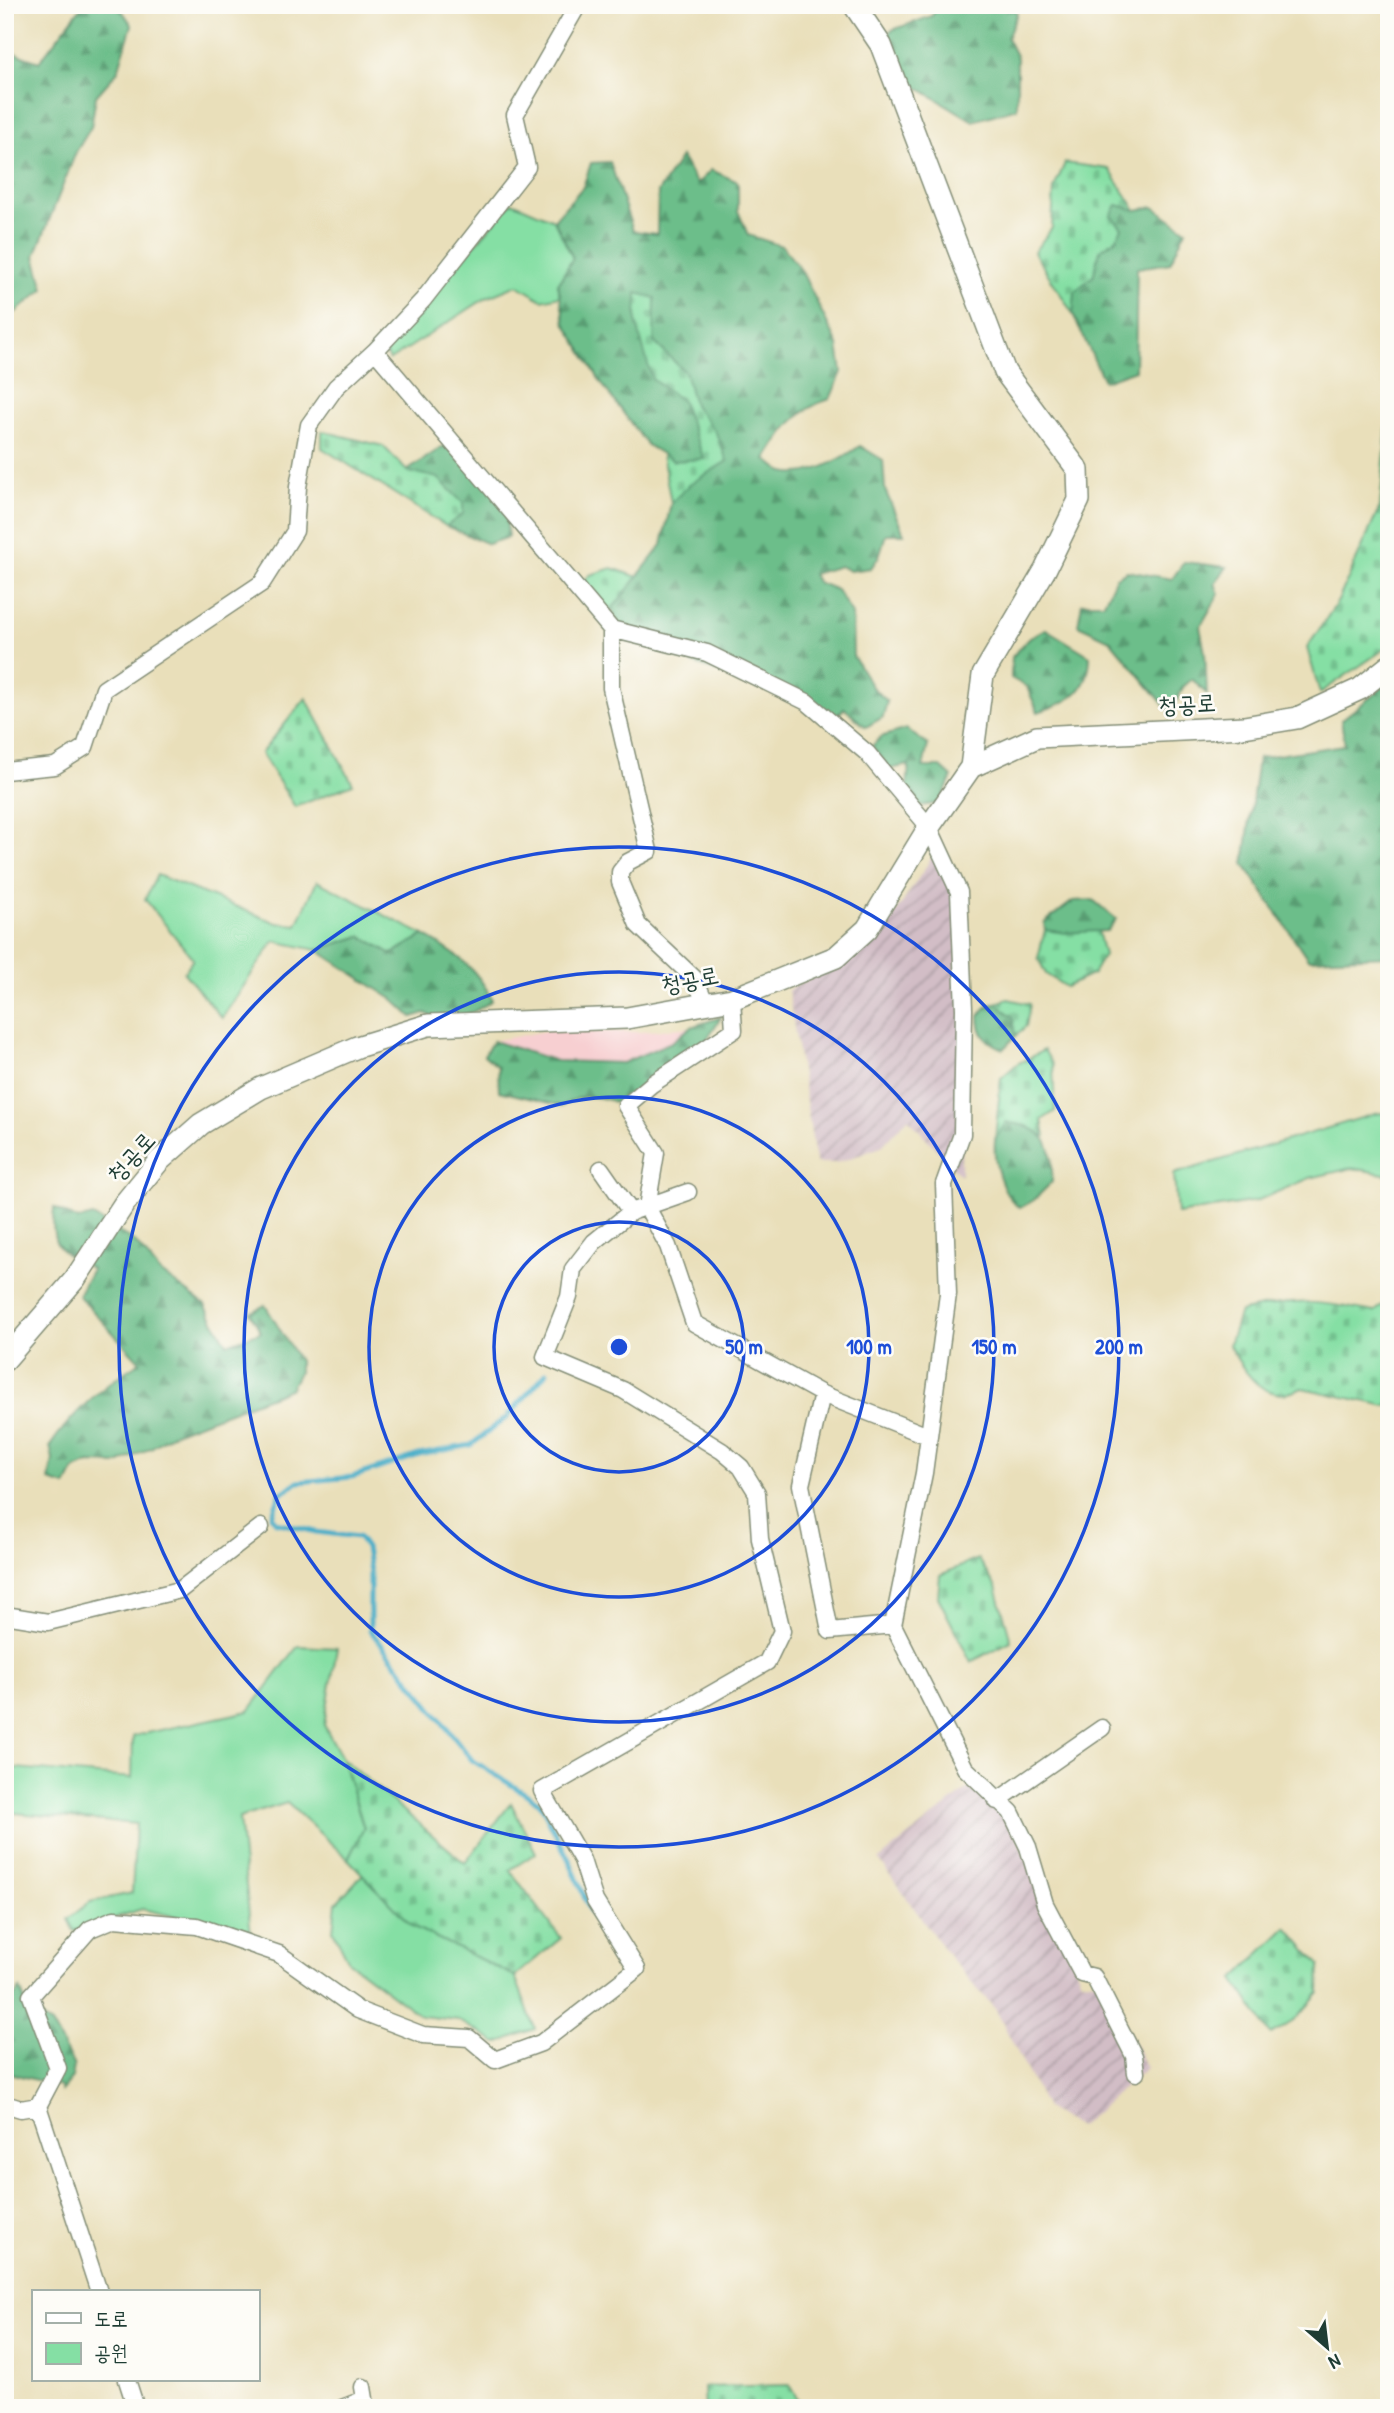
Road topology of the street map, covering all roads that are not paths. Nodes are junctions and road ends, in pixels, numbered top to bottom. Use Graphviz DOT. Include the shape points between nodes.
graph roads {
  1 [pos="578,5"];
  2 [pos="854,5"];
  3 [pos="375,351"];
  4 [pos="611,629"];
  5 [pos="1389,666"];
  6 [pos="971,767"];
  7 [pos="5,771"];
  8 [pos="929,827"];
  9 [pos="732,999"];
  10 [pos="706,1004"];
  11 [pos="601,1169"];
  12 [pos="688,1192"];
  13 [pos="639,1210"];
  14 [pos="5,1360"];
  15 [pos="822,1394"];
  16 [pos="928,1436"];
  17 [pos="261,1527"];
  18 [pos="5,1615"];
  19 [pos="893,1625"];
  20 [pos="1102,1727"];
  21 [pos="997,1801"];
  22 [pos="1136,2073"];
  23 [pos="5,2104"];
  24 [pos="38,2106"];
  25 [pos="98,2290"];
  26 [pos="128,2382"];
  27 [pos="363,2387"];
  28 [pos="136,2408"];
  29 [pos="342,2408"];
  1 -- 3 [label="street" via="514,115 527,167 432,290"];
  2 -- 6 [label="street" via="881,45 1005,372 1078,470 1079,500 1045,570 983,675"];
  3 -- 4 [label="street"];
  3 -- 7 [label="street" via="336,387 309,425 295,531 262,583 103,689 85,747 55,766"];
  4 -- 8 [label="street" via="707,653 807,702 867,753"];
  4 -- 10 [label="street" via="611,688 649,851 628,862 620,872 620,882 638,925 695,979"];
  5 -- 6 [label="street, 청공로" via="1360,689 1297,718 1244,727 1037,737"];
  6 -- 8 [label="street, 청공로"];
  8 -- 9 [label="street, 청공로" via="867,929 836,957"];
  8 -- 16 [label="street" via="959,892 964,1009 962,1134 944,1184 948,1294"];
  9 -- 10 [label="street, 청공로"];
  9 -- 13 [label="street" via="734,1030 626,1106 656,1153"];
  10 -- 14 [label="street, 청공로" via="627,1018 428,1025 357,1047 261,1088 201,1124 159,1161 124,1204 75,1279"];
  11 -- 13 [label="street"];
  12 -- 13 [label="street"];
  13 -- 15 [label="street" via="668,1246 694,1323"];
  13 -- 24 [label="street" via="594,1242 573,1269 569,1297 545,1357 623,1390 741,1466 757,1493 760,1538 782,1630 767,1662 542,1791 582,1860 595,1901 637,1969 541,2043 495,2060 469,2038 423,2035 359,2010 279,1954 197,1926 114,1919 90,1929 31,1996 58,2068"];
  15 -- 16 [label="street"];
  15 -- 19 [label="street" via="801,1485 830,1631"];
  16 -- 19 [label="street"];
  17 -- 18 [label="street" via="180,1590 48,1622"];
  19 -- 21 [label="street" via="965,1768"];
  20 -- 21 [label="street"];
  21 -- 22 [label="street" via="1011,1812 1028,1847 1045,1904 1082,1974 1094,1977 1135,2056"];
  23 -- 24 [label="street" via="21,2109"];
  24 -- 25 [label="street"];
  26 -- 28 [label="street"];
  27 -- 29 [label="street" via="365,2399"];
}
